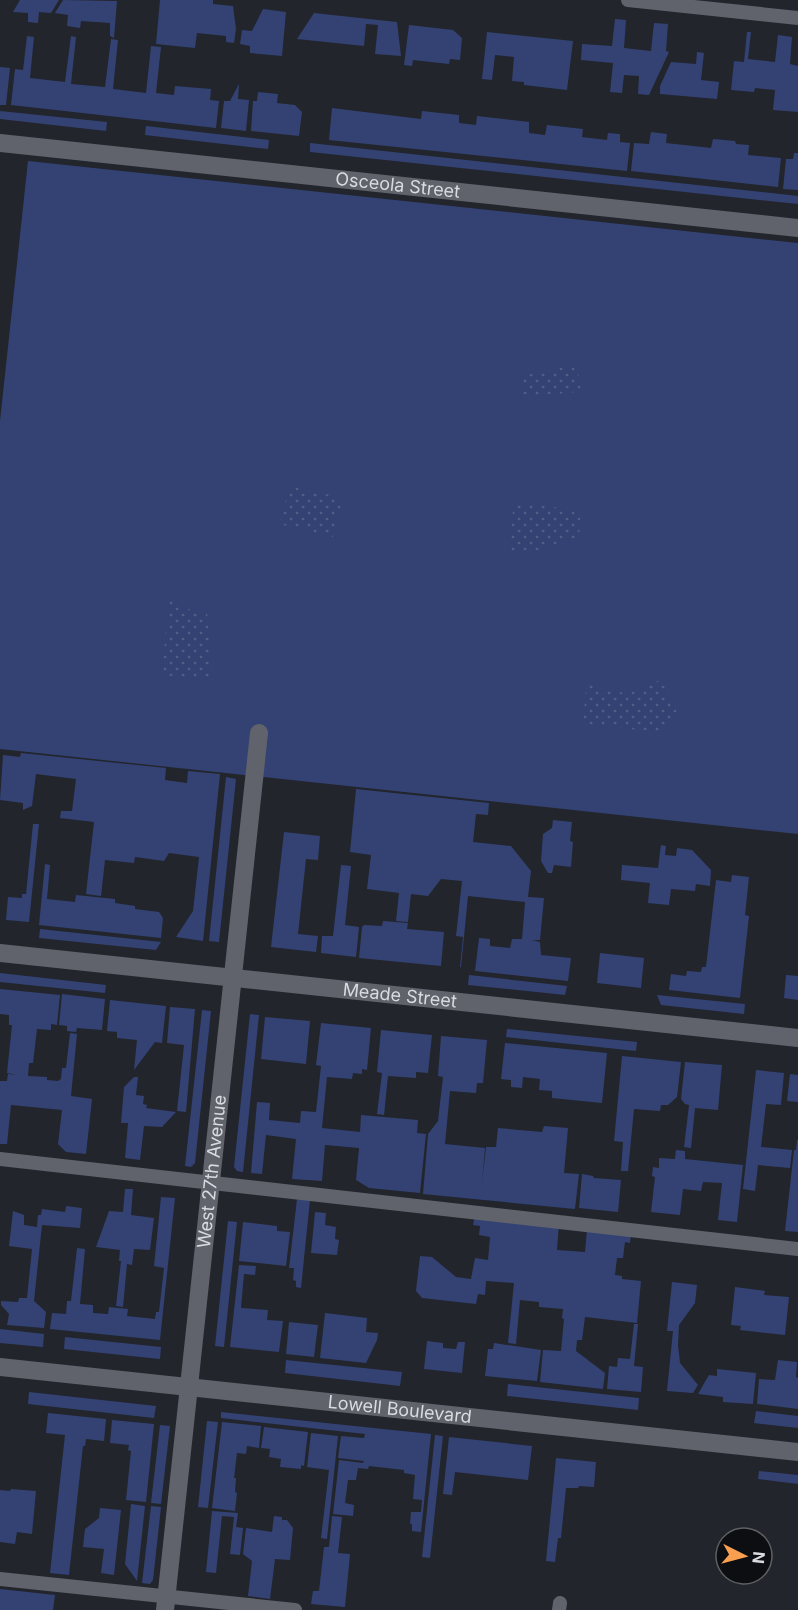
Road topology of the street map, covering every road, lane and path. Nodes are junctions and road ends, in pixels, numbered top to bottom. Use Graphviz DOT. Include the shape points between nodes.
graph roads {
  1 [pos="628,0"];
  2 [pos="798,18"];
  3 [pos="0,143"];
  4 [pos="798,228"];
  5 [pos="259,733"];
  6 [pos="0,953"];
  7 [pos="233,978"];
  8 [pos="798,1038"];
  9 [pos="0,1159"];
  10 [pos="211,1183"];
  11 [pos="798,1249"];
  12 [pos="0,1367"];
  13 [pos="189,1387"];
  14 [pos="798,1452"];
  15 [pos="0,1579"];
  16 [pos="166,1603"];
  17 [pos="295,1610"];
  1 -- 2 [label="lane"];
  3 -- 4 [label="street, Osceola Street"];
  5 -- 7 [label="street, West 27th Avenue"];
  6 -- 7 [label="street, Meade Street"];
  7 -- 8 [label="street, Meade Street"];
  7 -- 10 [label="street, West 27th Avenue"];
  9 -- 10 [label="lane"];
  10 -- 11 [label="lane"];
  10 -- 13 [label="street, West 27th Avenue"];
  12 -- 13 [label="street, Lowell Boulevard"];
  13 -- 14 [label="street, Lowell Boulevard"];
  13 -- 16 [label="street, West 27th Avenue"];
  15 -- 16 [label="lane"];
  16 -- 17 [label="lane"];
}
